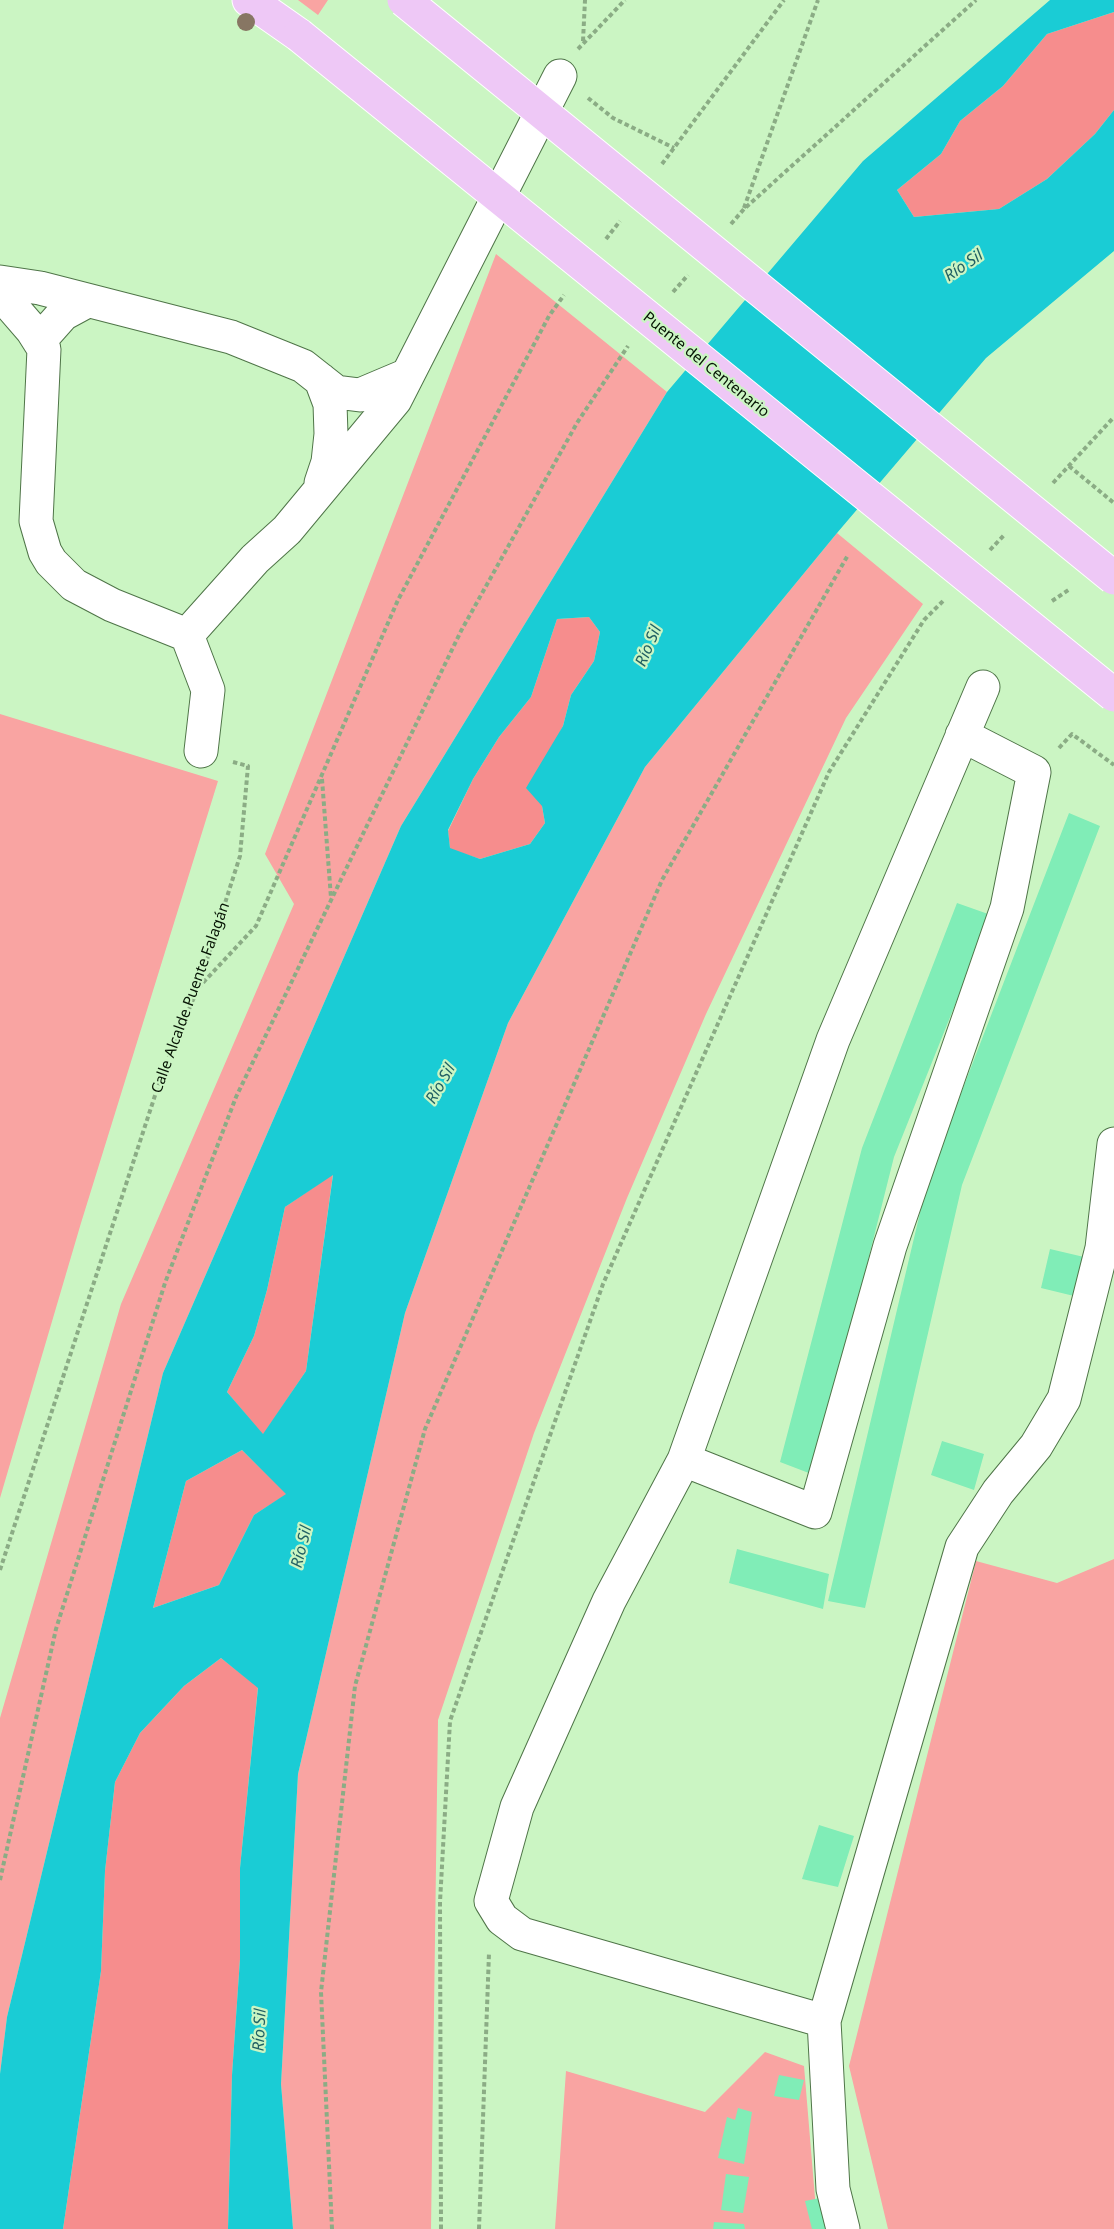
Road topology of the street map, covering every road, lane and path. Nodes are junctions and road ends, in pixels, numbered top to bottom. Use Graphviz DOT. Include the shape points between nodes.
graph roads {
  1 [pos="249,0"];
  2 [pos="405,0"];
  3 [pos="585,0"];
  4 [pos="625,0"];
  5 [pos="784,0"];
  6 [pos="818,0"];
  7 [pos="976,0"];
  8 [pos="583,42"];
  9 [pos="560,76"];
  10 [pos="674,148"];
  11 [pos="660,167"];
  12 [pos="744,209"];
  13 [pos="626,213"];
  14 [pos="729,226"];
  15 [pos="605,241"];
  16 [pos="692,270"];
  17 [pos="0,282"];
  18 [pos="570,288"];
  19 [pos="0,293"];
  20 [pos="670,296"];
  21 [pos="87,301"];
  22 [pos="634,339"];
  23 [pos="39,341"];
  24 [pos="405,376"];
  25 [pos="321,380"];
  26 [pos="1114,417"];
  27 [pos="1069,466"];
  28 [pos="319,488"];
  29 [pos="1045,492"];
  30 [pos="1114,503"];
  31 [pos="1012,526"];
  32 [pos="988,552"];
  33 [pos="848,555"];
  34 [pos="1114,578"];
  35 [pos="948,595"];
  36 [pos="186,635"];
  37 [pos="983,687"];
  38 [pos="1114,695"];
  39 [pos="962,735"];
  40 [pos="201,751"];
  41 [pos="1114,765"];
  42 [pos="1034,772"];
  43 [pos="322,779"];
  44 [pos="331,900"];
  45 [pos="198,988"];
  46 [pos="1114,1144"];
  47 [pos="684,1460"];
  48 [pos="0,1570"];
  49 [pos="0,1880"];
  50 [pos="491,1901"];
  51 [pos="824,2021"];
  52 [pos="332,2229"];
  53 [pos="441,2229"];
  54 [pos="479,2229"];
  55 [pos="843,2229"];
  1 -- 38 [label="main road, Puente del Centenario, bridge" via="299,35"];
  2 -- 34 [label="main road, bridge"];
  3 -- 8 [label="path"];
  4 -- 8 [label="path"];
  5 -- 10 [label="path"];
  6 -- 12 [label="path"];
  7 -- 12 [label="path"];
  8 -- 9 [label="path"];
  9 -- 10 [label="path" via="613,118"];
  9 -- 24 [label="street"];
  10 -- 11 [label="path"];
  12 -- 14 [label="path"];
  13 -- 15 [label="path"];
  16 -- 20 [label="path"];
  17 -- 21 [label="street"];
  18 -- 43 [label="path" via="549,316 398,600"];
  19 -- 23 [label="street"];
  21 -- 23 [label="street" via="63,314"];
  21 -- 25 [label="street" via="231,338 303,366"];
  22 -- 44 [label="path" via="577,423 461,631"];
  23 -- 36 [label="street" via="44,349 44,369 36,521 45,552 74,585"];
  24 -- 25 [label="street" via="360,395 336,392"];
  24 -- 28 [label="street" via="395,400"];
  25 -- 28 [label="street" via="330,404 331,434 328,462"];
  26 -- 27 [label="path"];
  27 -- 29 [label="path"];
  27 -- 30 [label="path"];
  28 -- 36 [label="street" via="287,530"];
  31 -- 32 [label="path"];
  33 -- 52 [label="path" via="662,880 425,1429 355,1686 321,1992"];
  35 -- 53 [label="path" via="924,620 829,772 795,848 603,1284 450,1721 440,1902"];
  36 -- 40 [label="street" via="208,690"];
  37 -- 39 [label="street"];
  39 -- 42 [label="street"];
  39 -- 47 [label="street" via="833,1040"];
  40 -- 45 [label="path, Calle Alcalde Puente Falagán" via="248,766 240,856"];
  41 -- 42 [label="path" via="1072,734"];
  42 -- 47 [label="street" via="1007,908 890,1246 816,1512"];
  43 -- 44 [label="path"];
  43 -- 45 [label="path" via="256,926"];
  44 -- 49 [label="path" via="236,1097 165,1282 56,1629"];
  45 -- 48 [label="path, Calle Alcalde Puente Falagán" via="164,1068"];
  46 -- 51 [label="street" via="1101,1248 1064,1399 1036,1446 998,1492 962,1547"];
  47 -- 50 [label="street" via="609,1601 517,1807"];
  50 -- 51 [label="street" via="502,1919 522,1935"];
  50 -- 54 [label="path"];
  51 -- 55 [label="street" via="833,2189"];
}
